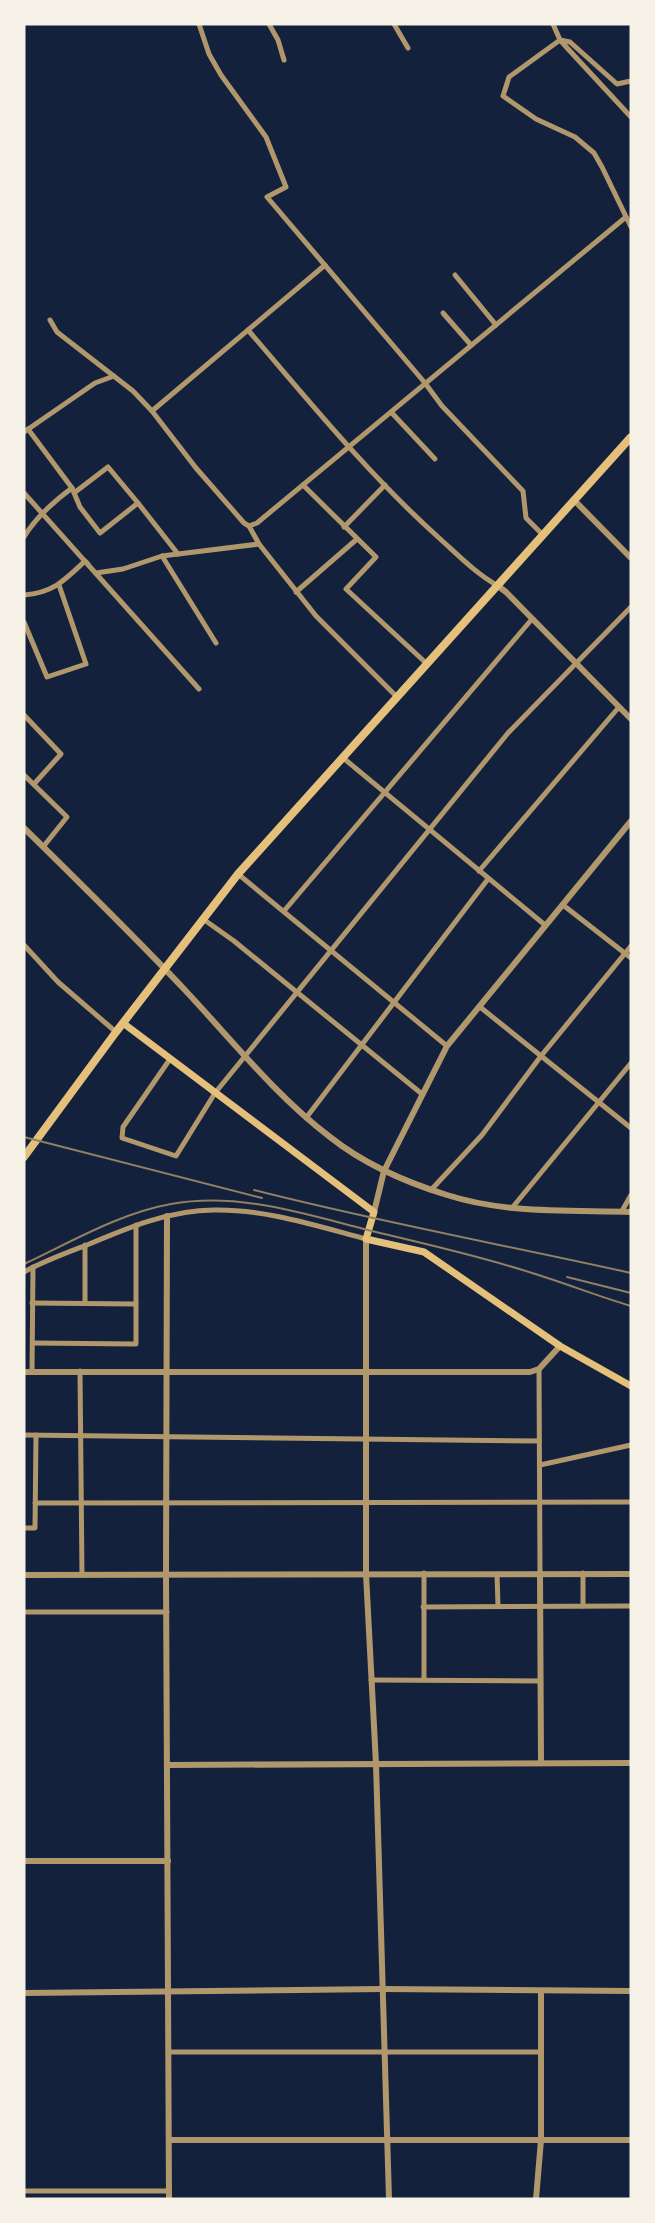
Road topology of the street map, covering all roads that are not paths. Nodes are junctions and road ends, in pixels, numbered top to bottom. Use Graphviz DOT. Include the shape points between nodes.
graph roads {
  1 [pos="199,24"];
  2 [pos="269,24"];
  3 [pos="394,24"];
  4 [pos="553,24"];
  5 [pos="560,39"];
  6 [pos="408,48"];
  7 [pos="284,60"];
  8 [pos="631,81"];
  9 [pos="631,117"];
  10 [pos="626,217"];
  11 [pos="631,227"];
  12 [pos="325,265"];
  13 [pos="455,275"];
  14 [pos="443,313"];
  15 [pos="50,320"];
  16 [pos="496,325"];
  17 [pos="248,330"];
  18 [pos="471,345"];
  19 [pos="114,376"];
  20 [pos="425,383"];
  21 [pos="152,411"];
  22 [pos="391,412"];
  23 [pos="26,430"];
  24 [pos="631,437"];
  25 [pos="349,448"];
  26 [pos="435,459"];
  27 [pos="303,485"];
  28 [pos="385,485"];
  29 [pos="73,491"];
  30 [pos="24,493"];
  31 [pos="574,500"];
  32 [pos="138,503"];
  33 [pos="41,513"];
  34 [pos="249,526"];
  35 [pos="344,526"];
  36 [pos="543,535"];
  37 [pos="24,537"];
  38 [pos="357,539"];
  39 [pos="259,543"];
  40 [pos="178,554"];
  41 [pos="162,556"];
  42 [pos="631,558"];
  43 [pos="85,561"];
  44 [pos="97,574"];
  45 [pos="59,585"];
  46 [pos="498,586"];
  47 [pos="297,592"];
  48 [pos="24,595"];
  49 [pos="631,607"];
  50 [pos="532,619"];
  51 [pos="24,622"];
  52 [pos="216,643"];
  53 [pos="426,663"];
  54 [pos="574,663"];
  55 [pos="199,689"];
  56 [pos="396,696"];
  57 [pos="619,707"];
  58 [pos="24,715"];
  59 [pos="631,719"];
  60 [pos="342,757"];
  61 [pos="24,774"];
  62 [pos="34,784"];
  63 [pos="383,793"];
  64 [pos="631,821"];
  65 [pos="24,828"];
  66 [pos="428,831"];
  67 [pos="43,847"];
  68 [pos="479,871"];
  69 [pos="238,874"];
  70 [pos="488,879"];
  71 [pos="563,905"];
  72 [pos="284,911"];
  73 [pos="203,919"];
  74 [pos="545,925"];
  75 [pos="24,945"];
  76 [pos="631,946"];
  77 [pos="330,950"];
  78 [pos="624,953"];
  79 [pos="631,958"];
  80 [pos="164,969"];
  81 [pos="297,992"];
  82 [pos="394,1003"];
  83 [pos="480,1007"];
  84 [pos="123,1023"];
  85 [pos="116,1032"];
  86 [pos="362,1045"];
  87 [pos="447,1046"];
  88 [pos="541,1056"];
  89 [pos="246,1057"];
  90 [pos="170,1059"];
  91 [pos="631,1063"];
  92 [pos="215,1093"];
  93 [pos="422,1094"];
  94 [pos="599,1101"];
  95 [pos="306,1118"];
  96 [pos="631,1128"];
  97 [pos="24,1157"];
  98 [pos="384,1171"];
  99 [pos="431,1190"];
  100 [pos="631,1195"];
  101 [pos="512,1208"];
  102 [pos="622,1211"];
  103 [pos="374,1212"];
  104 [pos="631,1212"];
  105 [pos="167,1216"];
  106 [pos="136,1225"];
  107 [pos="366,1239"];
  108 [pos="85,1245"];
  109 [pos="33,1268"];
  110 [pos="24,1272"];
  111 [pos="32,1303"];
  112 [pos="85,1303"];
  113 [pos="136,1304"];
  114 [pos="33,1343"];
  115 [pos="560,1346"];
  116 [pos="539,1369"];
  117 [pos="32,1371"];
  118 [pos="80,1371"];
  119 [pos="24,1372"];
  120 [pos="166,1372"];
  121 [pos="367,1373"];
  122 [pos="631,1386"];
  123 [pos="24,1435"];
  124 [pos="36,1435"];
  125 [pos="82,1435"];
  126 [pos="166,1437"];
  127 [pos="367,1439"];
  128 [pos="539,1441"];
  129 [pos="631,1444"];
  130 [pos="540,1465"];
  131 [pos="166,1502"];
  132 [pos="540,1502"];
  133 [pos="631,1502"];
  134 [pos="35,1503"];
  135 [pos="82,1503"];
  136 [pos="367,1503"];
  137 [pos="24,1528"];
  138 [pos="424,1573"];
  139 [pos="540,1573"];
  140 [pos="584,1573"];
  141 [pos="166,1574"];
  142 [pos="366,1574"];
  143 [pos="497,1574"];
  144 [pos="631,1574"];
  145 [pos="24,1575"];
  146 [pos="82,1575"];
  147 [pos="498,1606"];
  148 [pos="540,1606"];
  149 [pos="583,1606"];
  150 [pos="631,1606"];
  151 [pos="423,1607"];
  152 [pos="24,1612"];
  153 [pos="166,1612"];
  154 [pos="371,1680"];
  155 [pos="424,1680"];
  156 [pos="540,1681"];
  157 [pos="541,1762"];
  158 [pos="631,1763"];
  159 [pos="376,1764"];
  160 [pos="167,1765"];
  161 [pos="24,1861"];
  162 [pos="168,1861"];
  163 [pos="382,1989"];
  164 [pos="170,1991"];
  165 [pos="541,1991"];
  166 [pos="631,1991"];
  167 [pos="24,1993"];
  168 [pos="384,2051"];
  169 [pos="170,2052"];
  170 [pos="541,2052"];
  171 [pos="170,2140"];
  172 [pos="387,2140"];
  173 [pos="540,2140"];
  174 [pos="631,2140"];
  175 [pos="24,2191"];
  176 [pos="43,2191"];
  177 [pos="169,2195"];
  178 [pos="43,2199"];
  179 [pos="389,2199"];
  180 [pos="537,2199"];
  1 -- 12 [label="street" via="221,75 266,136 286,187 267,197"];
  2 -- 7 [label="street"];
  3 -- 6 [label="street"];
  4 -- 5 [label="street"];
  5 -- 8 [label="street" via="570,42 617,84"];
  5 -- 9 [label="street"];
  5 -- 10 [label="street" via="509,77 503,96 536,119 575,137 594,153"];
  10 -- 11 [label="street"];
  10 -- 16 [label="street"];
  12 -- 17 [label="street"];
  12 -- 20 [label="street"];
  13 -- 16 [label="street"];
  14 -- 18 [label="street"];
  15 -- 19 [label="street" via="57,332"];
  16 -- 18 [label="street"];
  17 -- 21 [label="street"];
  17 -- 25 [label="street"];
  18 -- 20 [label="street"];
  19 -- 21 [label="street"];
  19 -- 23 [label="street" via="95,383"];
  20 -- 22 [label="street"];
  20 -- 36 [label="street" via="523,491 526,518"];
  21 -- 34 [label="street" via="196,468"];
  22 -- 25 [label="street"];
  22 -- 26 [label="street"];
  23 -- 29 [label="street"];
  24 -- 31 [label="main road"];
  25 -- 27 [label="street"];
  25 -- 28 [label="street"];
  27 -- 34 [label="street"];
  27 -- 35 [label="street"];
  28 -- 35 [label="street"];
  28 -- 46 [label="street" via="470,566"];
  29 -- 32 [label="street" via="108,467"];
  29 -- 32 [label="street" via="100,533"];
  29 -- 33 [label="street"];
  30 -- 33 [label="street"];
  31 -- 36 [label="main road"];
  31 -- 42 [label="street"];
  32 -- 40 [label="street"];
  33 -- 37 [label="street"];
  33 -- 43 [label="street"];
  34 -- 39 [label="street"];
  35 -- 38 [label="street"];
  36 -- 46 [label="main road"];
  38 -- 47 [label="street"];
  38 -- 53 [label="street" via="376,557 346,589"];
  39 -- 40 [label="street"];
  39 -- 47 [label="street"];
  40 -- 41 [label="street"];
  41 -- 44 [label="street"];
  41 -- 52 [label="street"];
  43 -- 44 [label="street"];
  43 -- 45 [label="street"];
  44 -- 55 [label="street"];
  45 -- 48 [label="street" via="40,594"];
  45 -- 51 [label="street" via="86,663 47,676"];
  46 -- 50 [label="street"];
  46 -- 53 [label="main road"];
  47 -- 56 [label="street"];
  49 -- 54 [label="street"];
  50 -- 54 [label="street"];
  50 -- 63 [label="street"];
  53 -- 56 [label="main road"];
  54 -- 57 [label="street"];
  54 -- 66 [label="street" via="508,733"];
  56 -- 60 [label="main road"];
  57 -- 59 [label="street"];
  57 -- 68 [label="street"];
  58 -- 62 [label="street" via="61,754"];
  60 -- 63 [label="street"];
  60 -- 69 [label="main road"];
  61 -- 62 [label="street"];
  62 -- 67 [label="street" via="67,817"];
  63 -- 66 [label="street"];
  63 -- 72 [label="street"];
  64 -- 71 [label="street"];
  65 -- 67 [label="street"];
  66 -- 68 [label="street"];
  66 -- 77 [label="street"];
  67 -- 80 [label="street"];
  68 -- 70 [label="street"];
  69 -- 72 [label="street"];
  69 -- 73 [label="main road"];
  70 -- 74 [label="street"];
  70 -- 82 [label="street"];
  71 -- 74 [label="street"];
  71 -- 78 [label="street"];
  72 -- 77 [label="street"];
  73 -- 80 [label="main road"];
  73 -- 81 [label="street"];
  74 -- 83 [label="street"];
  75 -- 85 [label="street" via="58,982"];
  76 -- 78 [label="street"];
  77 -- 81 [label="street"];
  77 -- 82 [label="street"];
  78 -- 79 [label="street"];
  78 -- 88 [label="street"];
  80 -- 84 [label="main road"];
  80 -- 89 [label="street"];
  81 -- 86 [label="street"];
  81 -- 89 [label="street"];
  82 -- 86 [label="street"];
  82 -- 87 [label="street"];
  83 -- 87 [label="street"];
  83 -- 88 [label="street"];
  84 -- 85 [label="main road"];
  84 -- 90 [label="main road"];
  85 -- 97 [label="main road"];
  86 -- 93 [label="street"];
  86 -- 95 [label="street"];
  87 -- 93 [label="street"];
  88 -- 94 [label="street"];
  88 -- 99 [label="street" via="482,1136"];
  89 -- 92 [label="street"];
  89 -- 95 [label="street"];
  90 -- 92 [label="main road"];
  90 -- 92 [label="street" via="123,1127 122,1138 176,1156"];
  91 -- 94 [label="street"];
  92 -- 103 [label="main road"];
  93 -- 98 [label="street"];
  94 -- 96 [label="street"];
  94 -- 101 [label="street"];
  95 -- 98 [label="street"];
  98 -- 99 [label="street"];
  98 -- 103 [label="street"];
  99 -- 101 [label="street"];
  100 -- 102 [label="street"];
  101 -- 102 [label="street"];
  102 -- 104 [label="street"];
  103 -- 107 [label="main road"];
  105 -- 106 [label="street"];
  105 -- 107 [label="street" via="215,1210 253,1213"];
  105 -- 120 [label="street"];
  106 -- 108 [label="street"];
  106 -- 113 [label="street"];
  107 -- 115 [label="main road" via="424,1252"];
  107 -- 121 [label="street"];
  108 -- 109 [label="street"];
  108 -- 112 [label="street"];
  109 -- 110 [label="street"];
  109 -- 111 [label="street"];
  111 -- 112 [label="street"];
  111 -- 114 [label="street"];
  112 -- 113 [label="street"];
  113 -- 114 [label="street" via="136,1344"];
  114 -- 117 [label="street"];
  115 -- 116 [label="street"];
  115 -- 122 [label="main road"];
  116 -- 121 [label="street"];
  116 -- 128 [label="street"];
  117 -- 118 [label="street"];
  117 -- 119 [label="street"];
  118 -- 120 [label="street"];
  118 -- 125 [label="street"];
  120 -- 121 [label="street"];
  120 -- 126 [label="street"];
  121 -- 127 [label="street"];
  123 -- 124 [label="street"];
  124 -- 125 [label="street"];
  124 -- 134 [label="street"];
  125 -- 126 [label="street"];
  125 -- 135 [label="street"];
  126 -- 127 [label="street"];
  126 -- 131 [label="street"];
  127 -- 128 [label="street"];
  127 -- 136 [label="street"];
  128 -- 130 [label="street"];
  129 -- 130 [label="street"];
  130 -- 132 [label="street"];
  131 -- 135 [label="street"];
  131 -- 136 [label="street"];
  131 -- 141 [label="street"];
  132 -- 133 [label="street"];
  132 -- 136 [label="street"];
  132 -- 139 [label="street"];
  134 -- 135 [label="street"];
  134 -- 137 [label="street" via="35,1528"];
  135 -- 146 [label="street"];
  136 -- 142 [label="street"];
  138 -- 142 [label="street"];
  138 -- 143 [label="street"];
  138 -- 151 [label="street"];
  139 -- 140 [label="street"];
  139 -- 143 [label="street"];
  139 -- 148 [label="street"];
  140 -- 144 [label="street"];
  140 -- 149 [label="street"];
  141 -- 142 [label="street"];
  141 -- 146 [label="street"];
  141 -- 153 [label="street"];
  142 -- 154 [label="street"];
  143 -- 147 [label="street"];
  145 -- 146 [label="street"];
  147 -- 148 [label="street"];
  147 -- 151 [label="street"];
  148 -- 149 [label="street"];
  148 -- 156 [label="street"];
  149 -- 150 [label="street"];
  151 -- 155 [label="street"];
  152 -- 153 [label="street"];
  153 -- 160 [label="street"];
  154 -- 155 [label="street"];
  154 -- 159 [label="street"];
  155 -- 156 [label="street"];
  156 -- 157 [label="street"];
  157 -- 158 [label="street"];
  157 -- 159 [label="street"];
  159 -- 160 [label="street"];
  159 -- 163 [label="street"];
  160 -- 162 [label="street"];
  161 -- 162 [label="street"];
  162 -- 164 [label="street"];
  163 -- 164 [label="street"];
  163 -- 165 [label="street"];
  163 -- 168 [label="street"];
  164 -- 167 [label="street"];
  164 -- 169 [label="street"];
  165 -- 166 [label="street"];
  165 -- 170 [label="street"];
  168 -- 169 [label="street"];
  168 -- 170 [label="street"];
  168 -- 172 [label="street"];
  169 -- 171 [label="street"];
  170 -- 173 [label="street"];
  171 -- 172 [label="street"];
  171 -- 177 [label="street"];
  172 -- 173 [label="street"];
  172 -- 179 [label="street"];
  173 -- 174 [label="street"];
  173 -- 180 [label="street"];
  175 -- 176 [label="street"];
  176 -- 177 [label="street"];
  176 -- 178 [label="street"];
}
